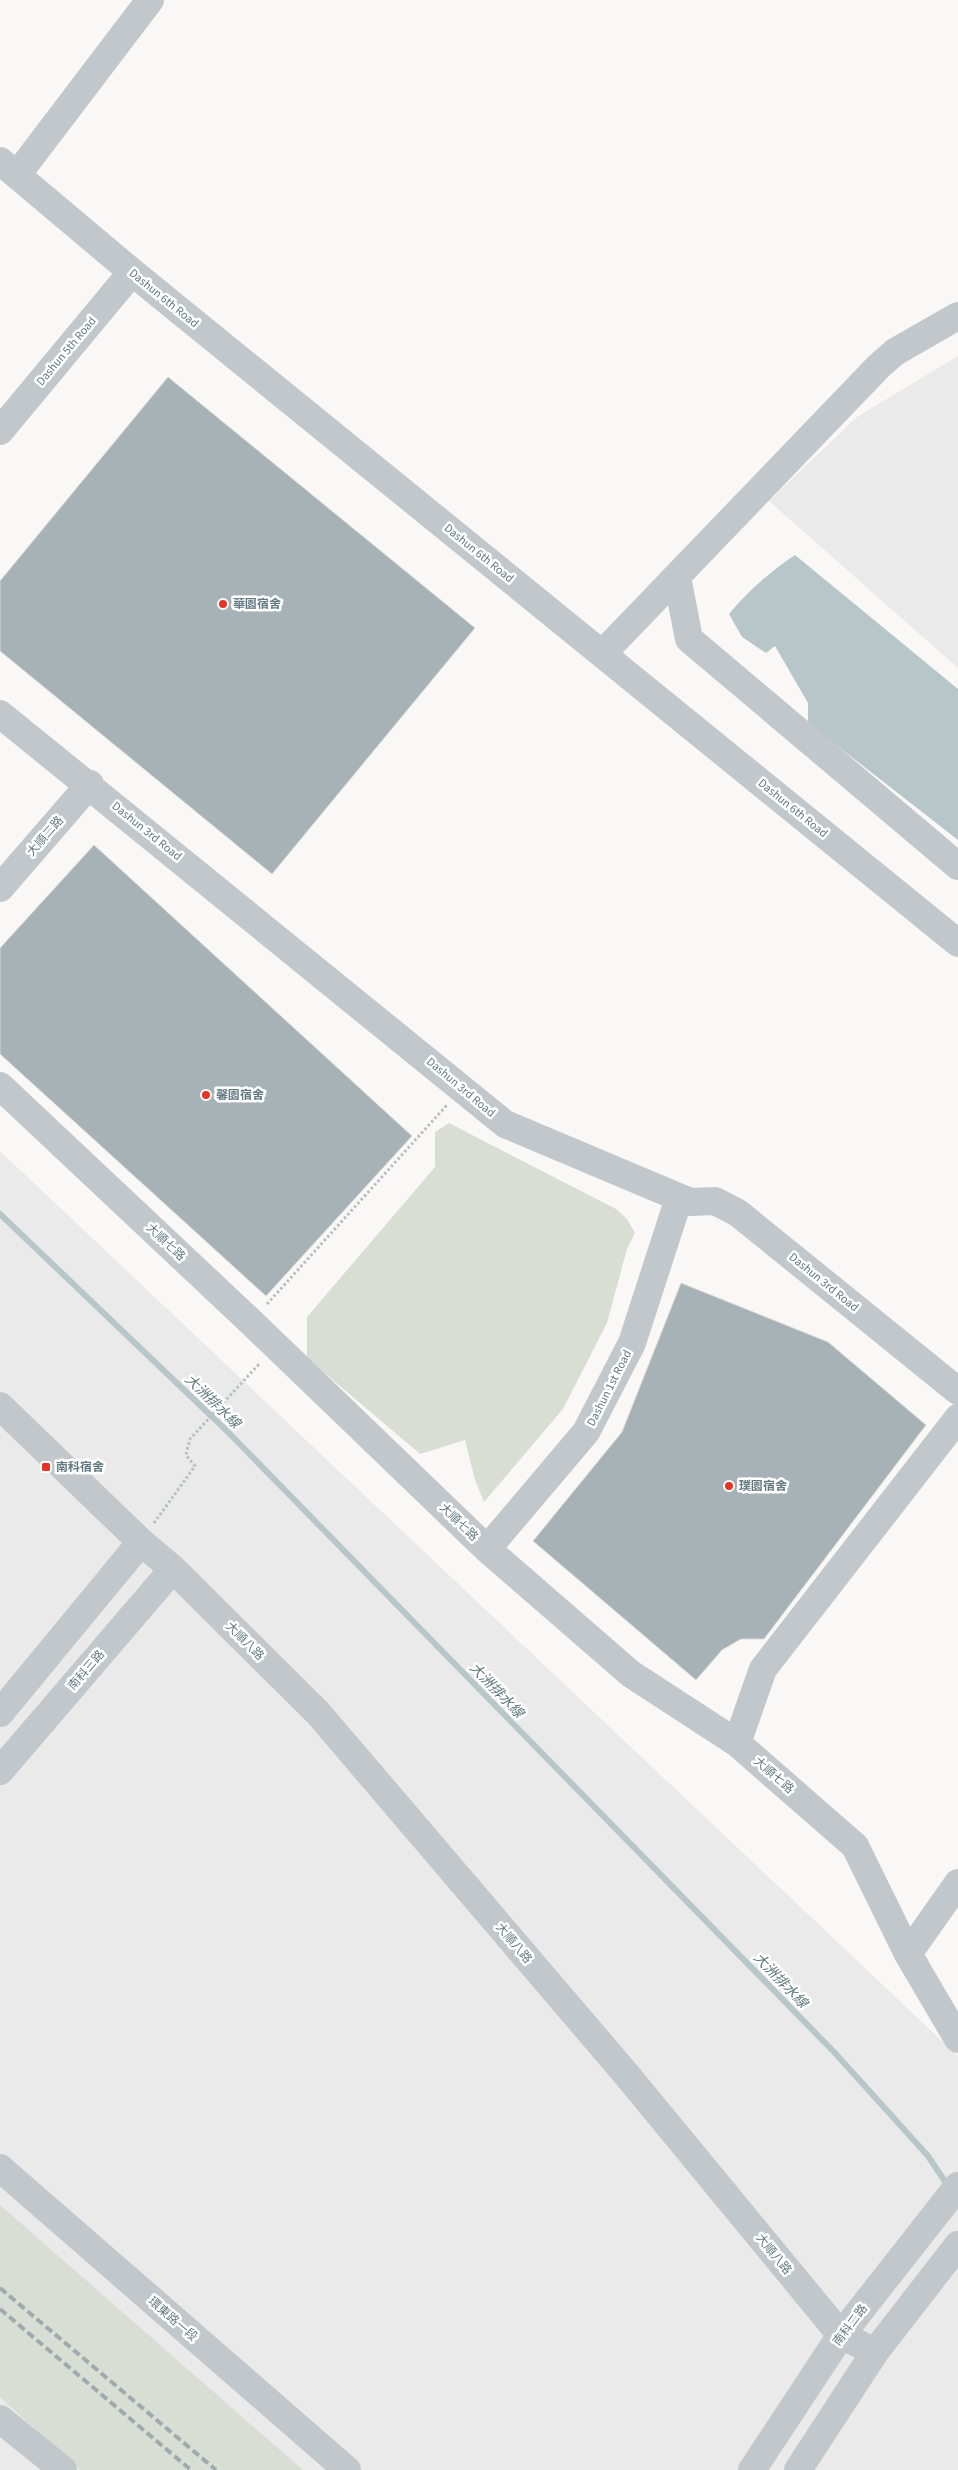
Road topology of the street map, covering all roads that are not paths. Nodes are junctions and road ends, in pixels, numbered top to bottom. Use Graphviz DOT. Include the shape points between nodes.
graph roads {
  1 [pos="150,0"];
  2 [pos="8,168"];
  3 [pos="132,272"];
  4 [pos="958,316"];
  5 [pos="0,430"];
  6 [pos="677,577"];
  7 [pos="603,653"];
  8 [pos="0,714"];
  9 [pos="90,784"];
  10 [pos="958,866"];
  11 [pos="0,888"];
  12 [pos="958,943"];
  13 [pos="0,1086"];
  14 [pos="679,1198"];
  15 [pos="958,1391"];
  16 [pos="0,1406"];
  17 [pos="958,1418"];
  18 [pos="141,1542"];
  19 [pos="487,1550"];
  20 [pos="173,1569"];
  21 [pos="0,1713"];
  22 [pos="738,1743"];
  23 [pos="0,1770"];
  24 [pos="958,1883"];
  25 [pos="908,1954"];
  26 [pos="958,2034"];
  27 [pos="958,2039"];
  28 [pos="0,2168"];
  29 [pos="958,2186"];
  30 [pos="958,2245"];
  31 [pos="841,2335"];
  32 [pos="875,2352"];
  33 [pos="0,2419"];
  34 [pos="63,2470"];
  35 [pos="347,2470"];
  36 [pos="752,2470"];
  37 [pos="798,2470"];
  1 -- 2 [label="street"];
  2 -- 3 [label="street, Dashun 6th Road"];
  3 -- 5 [label="street, Dashun 5th Road"];
  3 -- 7 [label="street, Dashun 6th Road"];
  4 -- 6 [label="street" via="895,352 879,366"];
  6 -- 7 [label="street"];
  6 -- 10 [label="street" via="688,639"];
  7 -- 12 [label="street, Dashun 6th Road"];
  8 -- 9 [label="street, Dashun 3rd Road"];
  9 -- 11 [label="street, 大順二路"];
  9 -- 14 [label="street, Dashun 3rd Road" via="505,1124"];
  13 -- 19 [label="street, 大順七路"];
  14 -- 15 [label="street, Dashun 3rd Road" via="690,1202 715,1201 738,1213"];
  14 -- 19 [label="street, Dashun 1st Road" via="632,1343 586,1432"];
  16 -- 18 [label="street, 大順八路"];
  17 -- 22 [label="street" via="763,1669"];
  18 -- 20 [label="street, 大順八路"];
  18 -- 21 [label="street"];
  19 -- 22 [label="street, 大順七路" via="631,1674"];
  20 -- 23 [label="street, 南科三路"];
  20 -- 31 [label="street, 大順八路" via="318,1713 626,2074"];
  22 -- 25 [label="street, 大順七路" via="855,1846"];
  24 -- 25 [label="street"];
  25 -- 26 [label="street, 大順七路"];
  25 -- 27 [label="street, 大順七路"];
  28 -- 35 [label="street, 環東路一段"];
  29 -- 31 [label="street, 南科二路"];
  30 -- 32 [label="street"];
  31 -- 32 [label="street, 大順八路"];
  31 -- 36 [label="street, 南科二路"];
  32 -- 37 [label="street"];
  33 -- 34 [label="street"];
}
